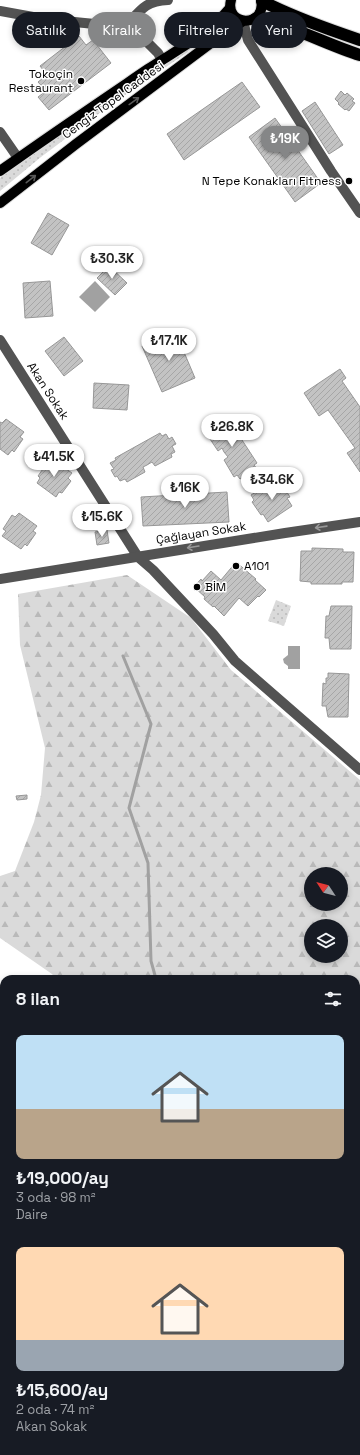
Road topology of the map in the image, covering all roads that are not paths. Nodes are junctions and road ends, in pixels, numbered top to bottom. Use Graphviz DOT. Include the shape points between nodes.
graph roads {
  1 [pos="168,0"];
  2 [pos="262,1"];
  3 [pos="231,4"];
  4 [pos="0,11"];
  5 [pos="139,12"];
  6 [pos="249,20"];
  7 [pos="88,23"];
  8 [pos="360,40"];
  9 [pos="153,48"];
  10 [pos="360,55"];
  11 [pos="162,60"];
  12 [pos="0,132"];
  13 [pos="18,158"];
  14 [pos="0,171"];
  15 [pos="0,203"];
  16 [pos="360,213"];
  17 [pos="0,340"];
  18 [pos="360,522"];
  19 [pos="138,557"];
  20 [pos="0,579"];
  21 [pos="360,770"];
  1 -- 5 [label="street" via="147,4"];
  2 -- 6 [label="main road" via="261,12"];
  2 -- 8 [label="highway"];
  3 -- 6 [label="main road" via="235,16"];
  3 -- 11 [label="main road" via="223,16 207,29"];
  4 -- 7 [label="street"];
  6 -- 10 [label="highway" via="282,26"];
  15 -- 6 [label="main road, Cengiz Topel Caddesi, one-way" via="215,40"];
  6 -- 16 [label="street" via="248,40"];
  9 -- 11 [label="street"];
  11 -- 13 [label="main road"];
  12 -- 13 [label="street"];
  13 -- 14 [label="main road"];
  17 -- 19 [label="street, Akan Sokak"];
  18 -- 19 [label="street, Çağlayan Sokak, one-way"];
  19 -- 20 [label="street, Çağlayan Sokak"];
  19 -- 21 [label="street, Akan Sokak" via="213,634 235,661"];
}
